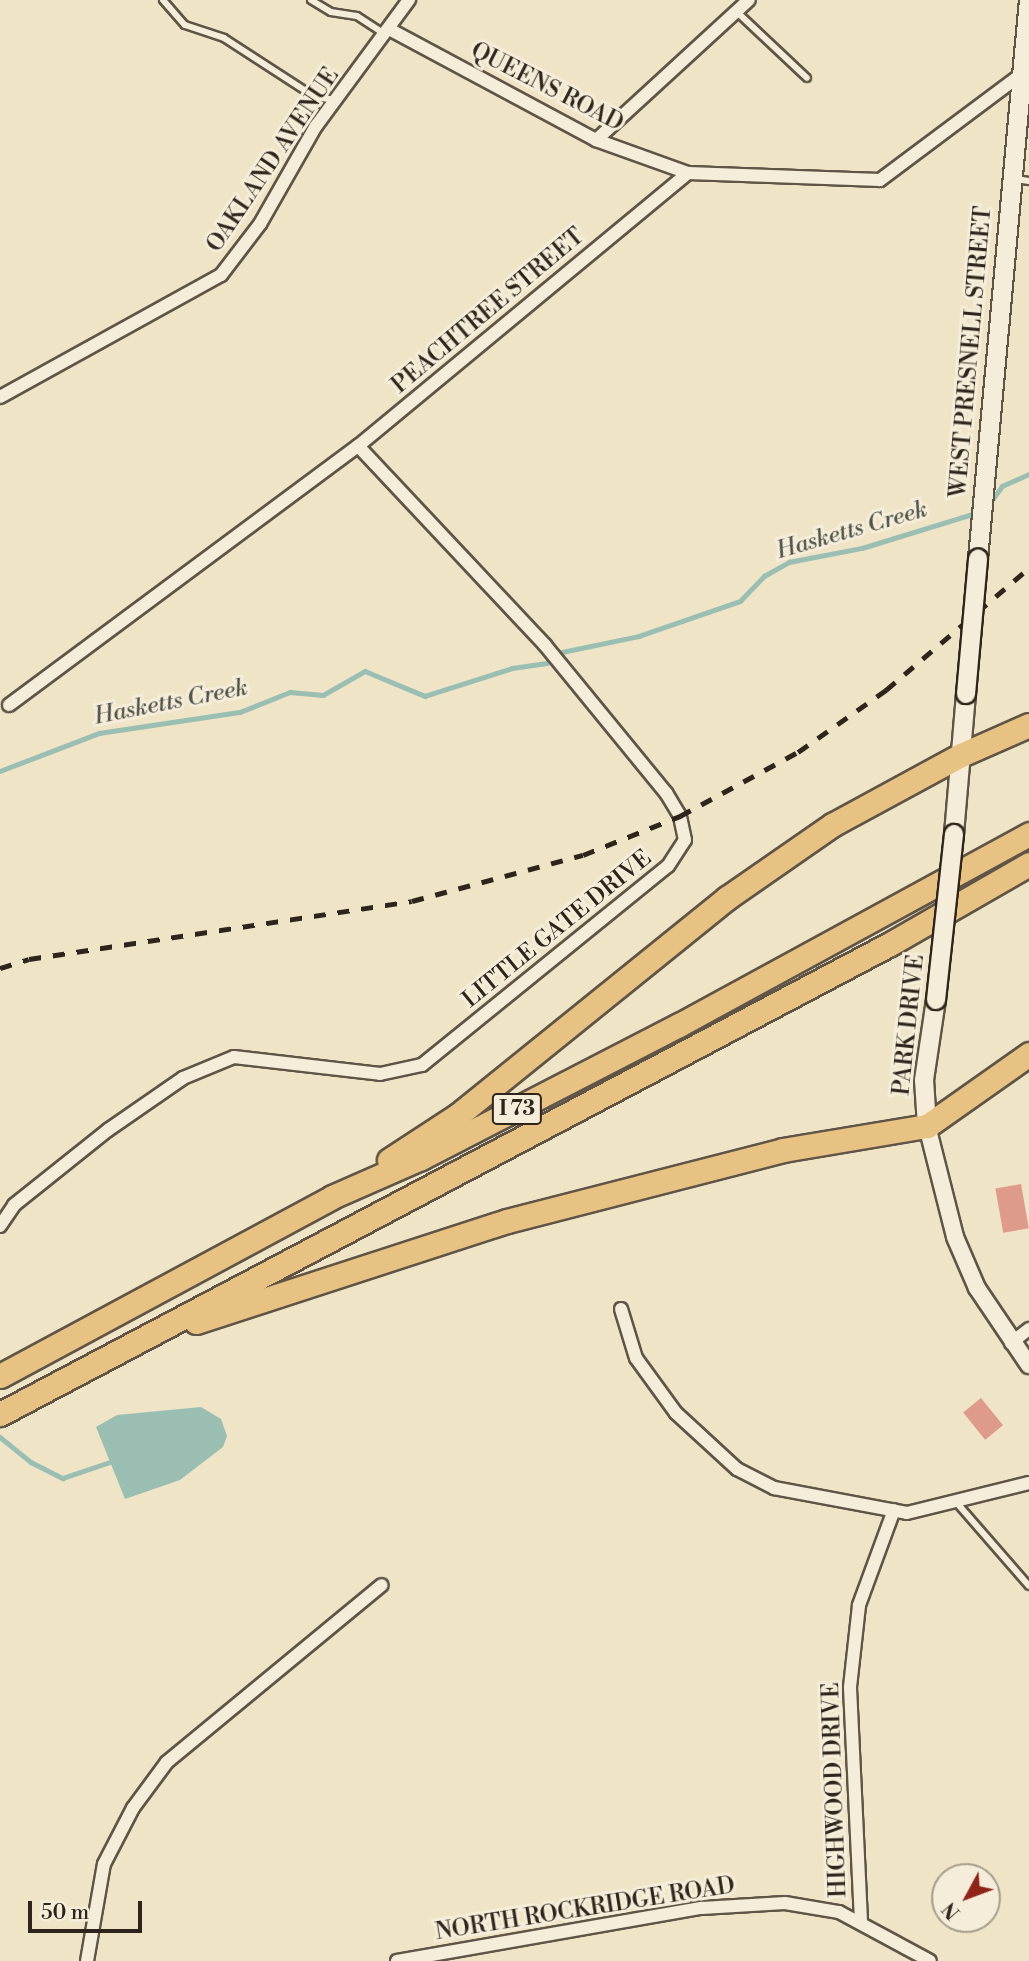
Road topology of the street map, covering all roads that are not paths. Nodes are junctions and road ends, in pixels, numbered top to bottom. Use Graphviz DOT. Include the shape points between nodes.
graph roads {
  1 [pos="163,0"];
  2 [pos="311,0"];
  3 [pos="410,0"];
  4 [pos="749,0"];
  5 [pos="1029,0"];
  6 [pos="736,12"];
  7 [pos="389,33"];
  8 [pos="1024,72"];
  9 [pos="807,78"];
  10 [pos="336,100"];
  11 [pos="596,139"];
  12 [pos="688,173"];
  13 [pos="1011,178"];
  14 [pos="1029,181"];
  15 [pos="0,397"];
  16 [pos="358,446"];
  17 [pos="9,705"];
  18 [pos="1029,725"];
  19 [pos="961,755"];
  20 [pos="954,834"];
  21 [pos="1029,834"];
  22 [pos="1029,864"];
  23 [pos="1029,1054"];
  24 [pos="927,1126"];
  25 [pos="332,1197"];
  26 [pos="0,1226"];
  27 [pos="621,1309"];
  28 [pos="1029,1329"];
  29 [pos="146,1338"];
  30 [pos="1011,1343"];
  31 [pos="1029,1365"];
  32 [pos="0,1376"];
  33 [pos="0,1414"];
  34 [pos="1029,1483"];
  35 [pos="956,1502"];
  36 [pos="894,1510"];
  37 [pos="382,1585"];
  38 [pos="1029,1586"];
  39 [pos="861,1921"];
  40 [pos="87,1961"];
  41 [pos="397,1961"];
  42 [pos="930,1961"];
  1 -- 10 [label="lane" via="185,25 224,38 315,97"];
  2 -- 7 [label="lane"];
  3 -- 7 [label="street, OAKLAND AVENUE"];
  4 -- 6 [label="street"];
  5 -- 8 [label="main road, WEST PRESNELL STREET"];
  6 -- 9 [label="lane"];
  6 -- 11 [label="street"];
  7 -- 10 [label="street, OAKLAND AVENUE"];
  7 -- 11 [label="street, QUEENS ROAD"];
  8 -- 12 [label="street" via="880,180"];
  8 -- 13 [label="main road, WEST PRESNELL STREET"];
  10 -- 15 [label="street, OAKLAND AVENUE" via="260,224 221,275"];
  11 -- 12 [label="street, QUEENS ROAD"];
  12 -- 16 [label="street, PEACHTREE STREET"];
  13 -- 14 [label="lane"];
  13 -- 19 [label="main road, WEST PRESNELL STREET, bridge"];
  16 -- 17 [label="street, PEACHTREE STREET"];
  16 -- 26 [label="street, LITTLE GATE DRIVE" via="545,645 666,793 680,816 685,840 668,866 422,1065 380,1074 234,1057 183,1078 108,1130 14,1205"];
  18 -- 19 [label="highway"];
  19 -- 20 [label="main road, WEST PRESNELL STREET"];
  19 -- 25 [label="highway" via="832,825 727,898 458,1115"];
  20 -- 24 [label="main road, PARK DRIVE, bridge" via="925,1080"];
  21 -- 25 [label="highway, I 73" via="691,1019 421,1158"];
  22 -- 29 [label="highway, I 73" via="890,944 348,1226"];
  23 -- 24 [label="highway"];
  24 -- 29 [label="highway" via="783,1150 507,1221"];
  24 -- 30 [label="street, PARK DRIVE" via="955,1237 977,1289"];
  25 -- 32 [label="highway, I 73"];
  27 -- 36 [label="street" via="636,1358 651,1381 686,1424 737,1469 786,1492"];
  28 -- 30 [label="street"];
  29 -- 33 [label="highway, I 73"];
  30 -- 31 [label="street, PARK DRIVE"];
  34 -- 35 [label="street"];
  35 -- 36 [label="street" via="907,1513"];
  35 -- 38 [label="lane"];
  36 -- 39 [label="street, HIGHWOOD DRIVE" via="859,1605 850,1687"];
  37 -- 40 [label="street" via="167,1762 133,1808 104,1864"];
  39 -- 41 [label="street, NORTH ROCKRIDGE ROAD" via="812,1905 744,1904"];
  39 -- 42 [label="street, NORTH ROCKRIDGE ROAD"];
}
